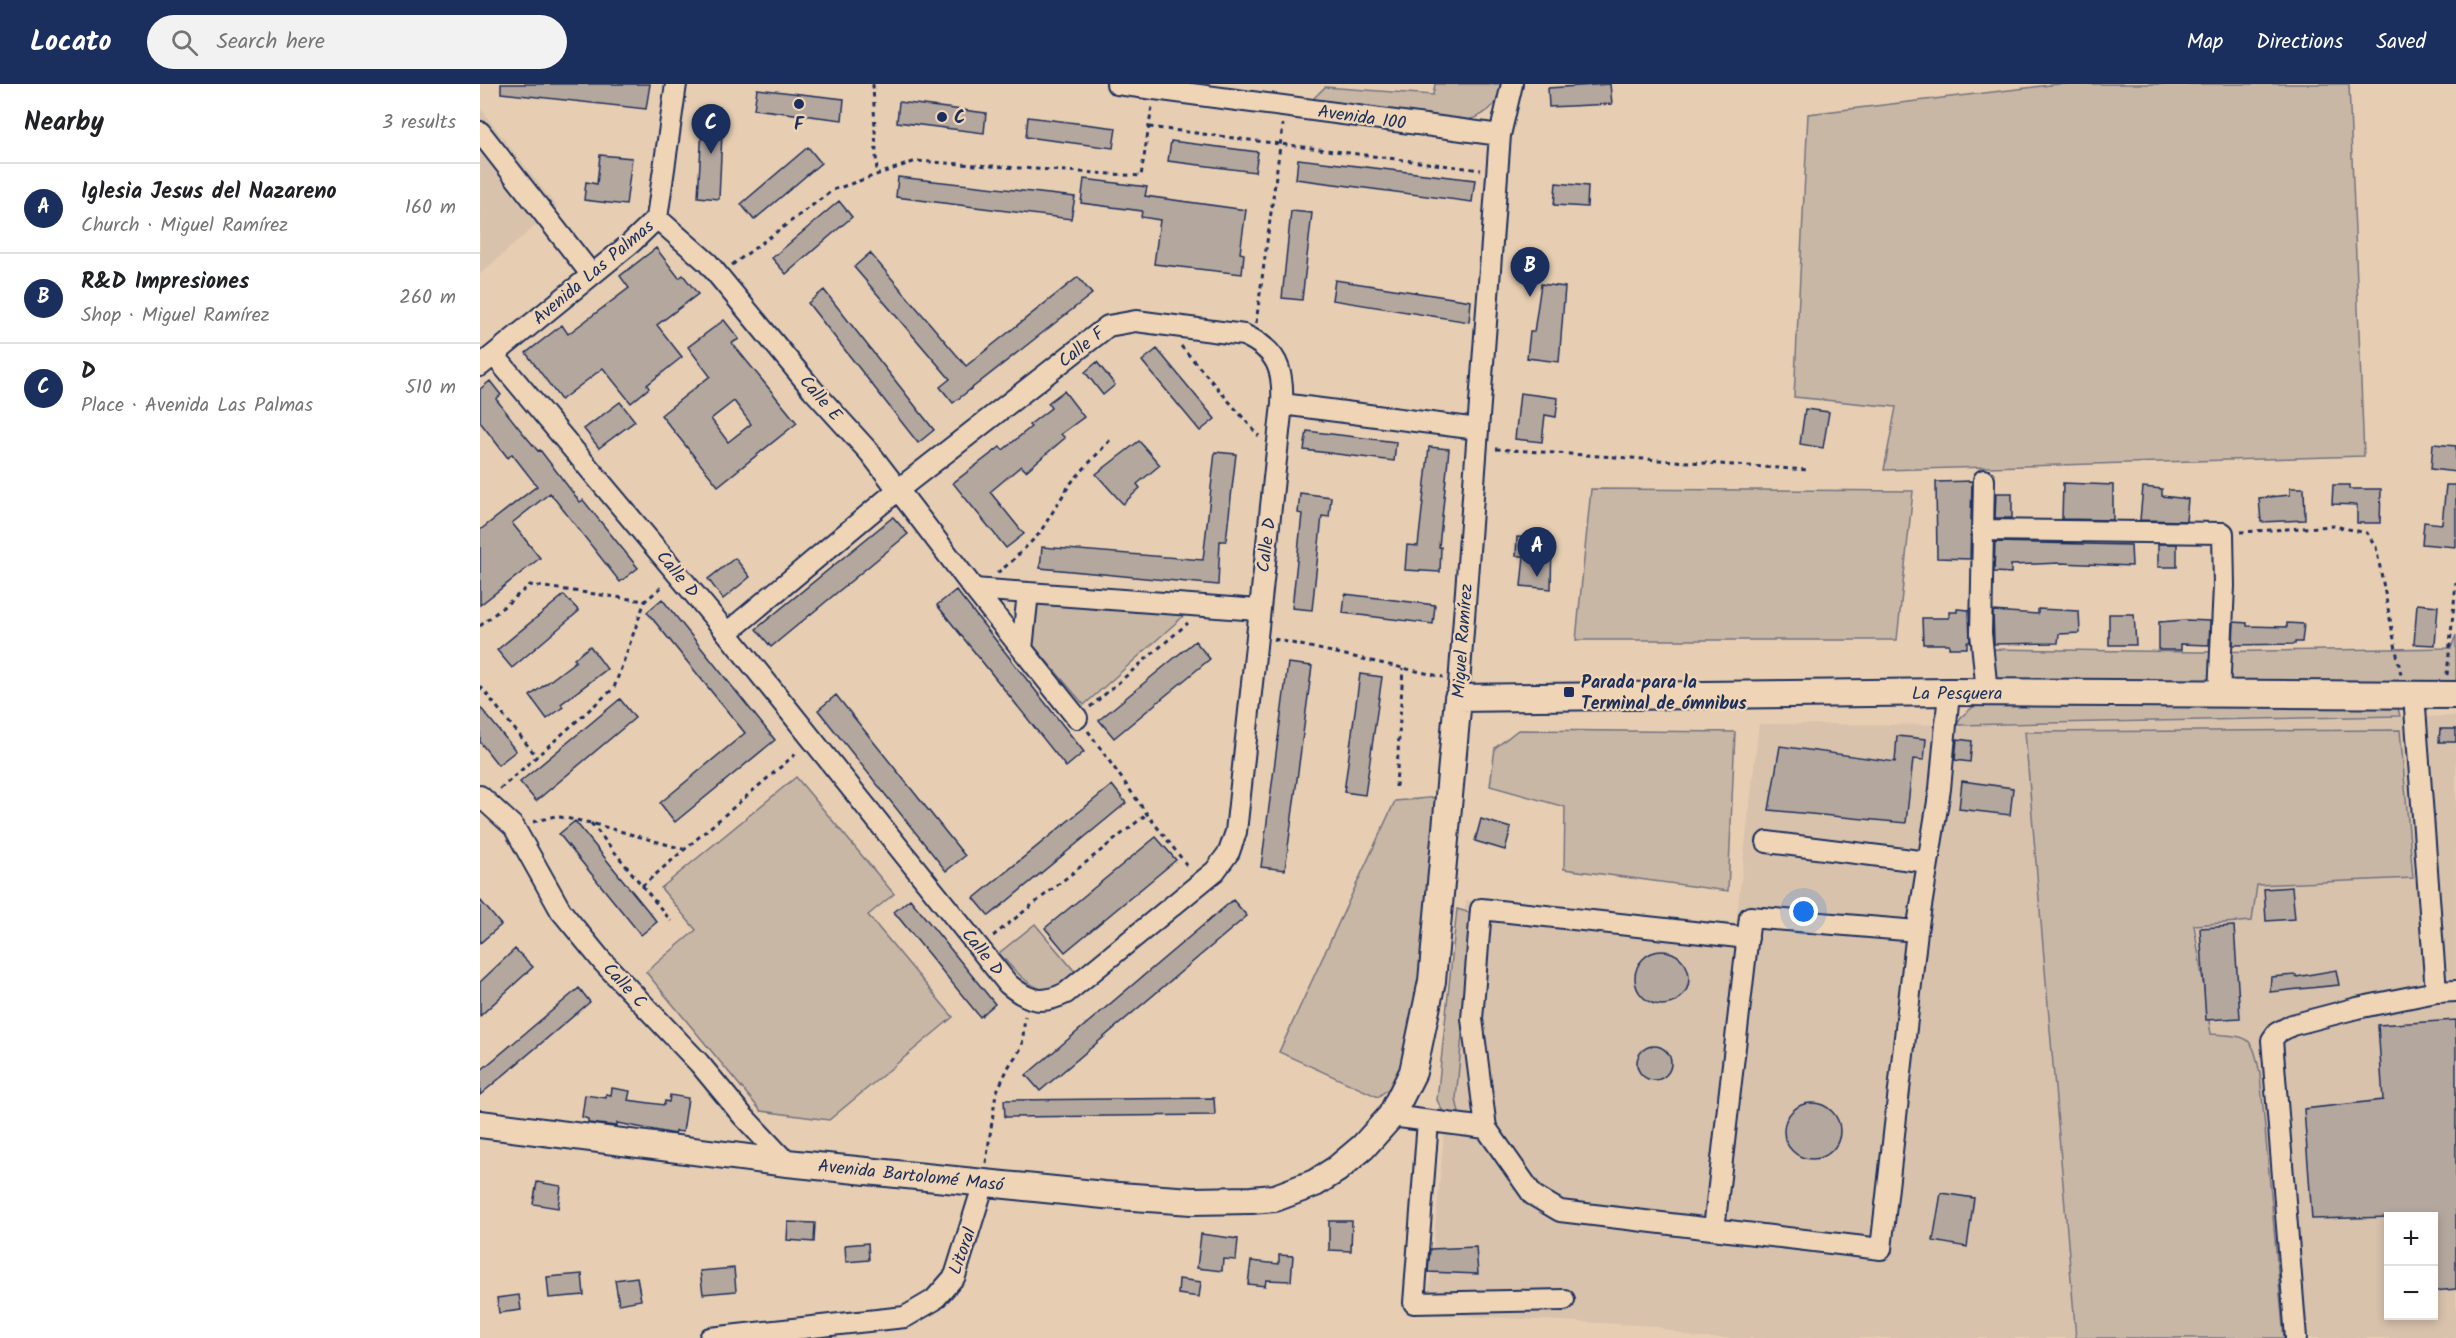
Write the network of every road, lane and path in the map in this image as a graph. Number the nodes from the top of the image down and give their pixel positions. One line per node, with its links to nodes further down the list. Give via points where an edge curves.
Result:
1 (676, 84): 13 (street, Avenida Las Palmas)
2 (873, 84): 12 (path)
3 (1117, 84): 5 (street, Avenida 100)
4 (1512, 84): 9 (street, Miguel Ramírez)
5 (1154, 89): 6 (street, Avenida 100); 7 (path)
6 (1285, 106): 9 (street, Avenida 100); 10 (path)
7 (1149, 127): 10 (path); 12 (path, via 1141,176 916,161)
8 (480, 132): 14 (street)
9 (1500, 135): 11 (street, Miguel Ramírez)
10 (1280, 143): 11 (path); 17 (path)
11 (1497, 172): 20 (street, Miguel Ramírez)
12 (877, 175): 15 (path, via 833,190)
13 (657, 218): 14 (street, Avenida Las Palmas); 15 (street, Calle E)
14 (591, 274): 18 (street, Avenida Las Palmas)
15 (718, 275): 25 (street, Calle E)
16 (1162, 324): 17 (street, Calle F); 22 (path); 25 (street, Calle F, via 1136,321 1108,326)
17 (1254, 339): 19 (street, via 1267,348 1280,370)
18 (487, 360): 28 (street, Calle D)
19 (1282, 404): 20 (street); 22 (street, Calle D)
20 (1477, 439): 23 (path); 41 (street, Miguel Ramírez)
21 (1110, 440): 30 (path, via 1070,484 1039,534 1010,563)
22 (1276, 455): 34 (street, Calle D)
23 (1808, 470)
24 (1984, 480): 26 (street)
25 (899, 489): 30 (street, Calle E); 36 (street, Calle F)
26 (1982, 530): 27 (street); 43 (street, via 1981,633)
27 (2223, 533): 44 (street); 45 (path, via 2334,526 2367,533 2376,547)
28 (677, 574): 32 (path); 36 (street, Calle D)
29 (2456, 583): 46 (path)
30 (974, 589): 31 (street); 38 (street, Calle E)
31 (1028, 593): 33 (street); 38 (street)
32 (645, 601): 35 (path, via 530,585); 49 (path, via 614,688)
33 (1207, 606): 34 (street); 47 (path)
34 (1258, 610): 37 (street, Calle D)
35 (480, 626)
36 (727, 633): 48 (street, Calle D)
37 (1256, 635): 39 (path); 58 (street, Calle D, via 1236,832 1229,852 1215,871)
38 (1022, 649): 47 (street, Calle E)
39 (1403, 668): 41 (path); 50 (path)
40 (480, 686): 49 (path)
41 (1458, 690): 42 (main road, La Pesquera); 67 (main road, Miguel Ramírez, via 1432,981 1413,1072)
42 (1949, 692): 43 (main road, La Pesquera); 57 (street)
43 (1988, 692): 44 (main road, La Pesquera)
44 (2219, 694): 45 (main road, La Pesquera)
45 (2410, 695): 46 (main road, La Pesquera); 65 (street)
46 (2451, 695)
47 (1077, 718): 52 (path)
48 (812, 740): 56 (path); 63 (street, Calle D)
49 (537, 757): 51 (path)
50 (1396, 787)
51 (482, 802): 54 (street, Calle C)
52 (1147, 814): 58 (path); 63 (path)
53 (591, 823): 54 (path, via 555,816); 56 (path); 59 (path)
54 (514, 827): 71 (street, Calle C, via 561,911)
55 (1767, 842): 57 (street)
56 (685, 849): 59 (path)
57 (1928, 862): 61 (street)
58 (1199, 883): 66 (street, Calle D, via 1066,993 1053,999)
59 (642, 886): 60 (path)
60 (671, 921)
61 (1917, 931): 62 (street, via 1750,917); 74 (street, via 1881,1249)
62 (1748, 938): 70 (street, via 1481,909 1472,1019); 74 (street)
63 (979, 947): 66 (street, Calle D, via 1008,984)
64 (2456, 991): 65 (street)
65 (2436, 992): 77 (street, via 2292,1026 2272,1040)
66 (1027, 998): 73 (path, via 1022,1047 996,1093)
67 (1391, 1116): 68 (street); 72 (main road, Miguel Ramírez, via 1363,1148)
68 (1428, 1121): 70 (street); 75 (street, via 1414,1303)
69 (480, 1124): 71 (main road, Avenida Bartolomé Masó)
70 (1486, 1128): 74 (street, via 1533,1195 1560,1211)
71 (787, 1163): 73 (main road, Avenida Bartolomé Masó)
72 (1337, 1169): 73 (main road, Avenida Bartolomé Masó, via 1293,1192 1251,1200 1181,1200)
73 (984, 1183): 76 (street, Litoral, via 955,1276 934,1300 905,1317)
74 (1714, 1229)
75 (1564, 1300)
76 (710, 1338)
77 (2296, 1338)

